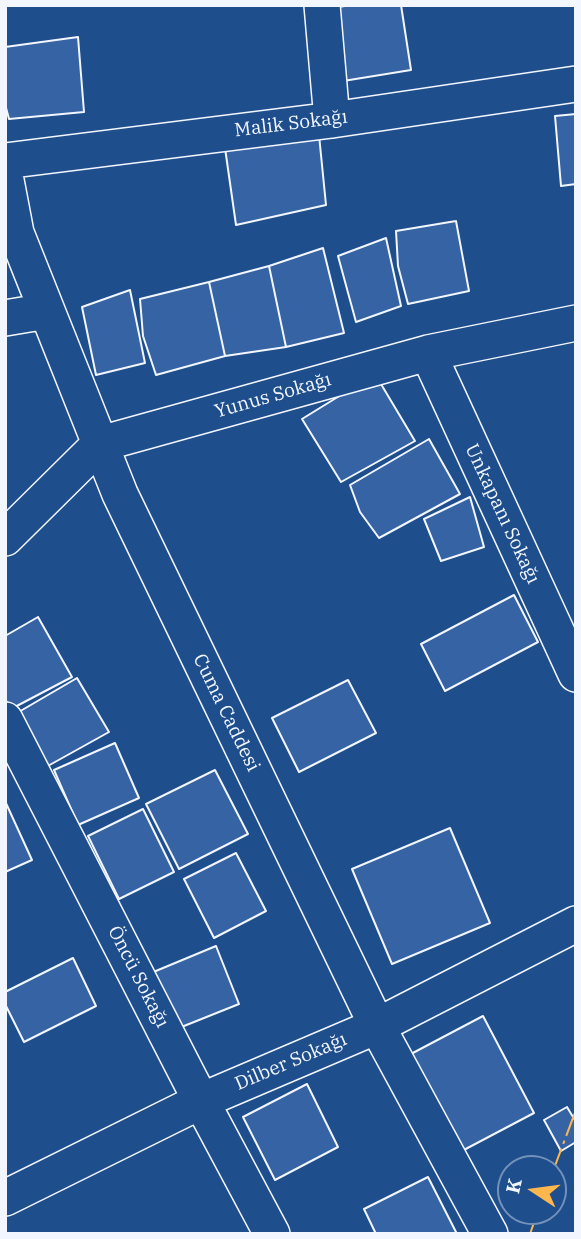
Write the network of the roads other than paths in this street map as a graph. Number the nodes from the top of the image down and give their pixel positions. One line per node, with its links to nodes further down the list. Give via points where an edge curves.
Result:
1 (322, 5): 3 (street)
2 (576, 84): 3 (street, Malik Sokağı)
3 (332, 120): 4 (street, Malik Sokağı)
4 (5, 161)
5 (5, 175): 6 (street, Cuma Caddesi, via 16,233)
6 (47, 311): 7 (street); 10 (street, Cuma Caddesi)
7 (5, 318)
8 (576, 323): 9 (street, Yunus Sokağı)
9 (428, 353): 10 (street, Yunus Sokağı); 12 (street, Unkapanı Sokağı)
10 (100, 444): 11 (street, Yunus Sokağı); 15 (street, Cuma Caddesi)
11 (5, 538)
12 (576, 674)
13 (5, 720): 16 (street, Öncü Sokağı)
14 (576, 924): 15 (street, Dilber Sokağı)
15 (377, 1026): 16 (street, Dilber Sokağı); 19 (street, Cuma Caddesi)
16 (201, 1101): 17 (street, Dilber Sokağı); 18 (street, Öncü Sokağı)
17 (5, 1198)
18 (272, 1234)
19 (490, 1234)

